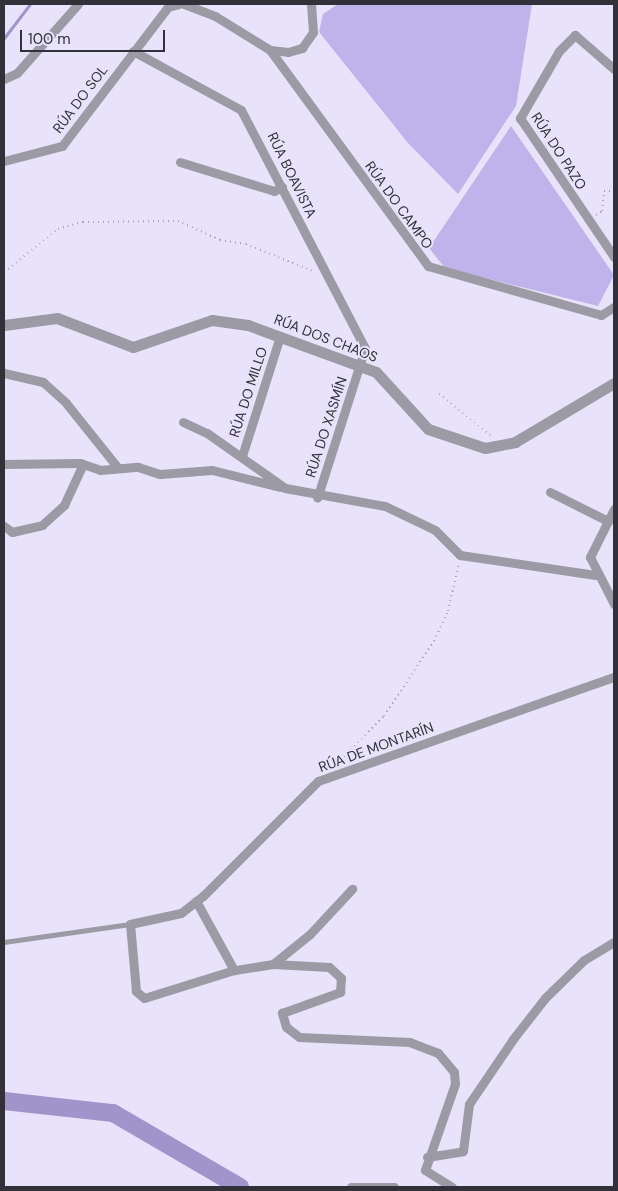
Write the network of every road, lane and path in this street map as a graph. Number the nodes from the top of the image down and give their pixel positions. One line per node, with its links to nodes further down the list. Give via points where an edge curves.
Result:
1 (78, 4): 8 (street, via 18,73)
2 (179, 4): 6 (street, RÚA DO SOL, via 168,7)
3 (184, 4): 5 (street, via 215,16)
4 (311, 4): 5 (street, via 313,32 302,48 288,52)
5 (270, 50): 17 (street, RÚA DO CAMPO, via 428,266 601,315)
6 (133, 51): 9 (street, RÚA DO SOL, via 62,146); 11 (street, RÚA BOAVISTA, via 241,110)
7 (614, 68): 13 (street, RÚA DO PAZO, via 575,35 559,51 520,118)
8 (4, 79)
9 (4, 161)
10 (180, 162): 11 (street, via 274,191)
11 (282, 187): 16 (street, RÚA BOAVISTA)
12 (614, 191): 13 (path, via 604,191 602,211)
13 (588, 220): 14 (street, RÚA DO PAZO)
14 (614, 256)
15 (4, 272): 16 (path, via 58,228 83,222 178,221 220,240 246,244)
16 (326, 273): 20 (street, RÚA BOAVISTA, via 365,348)
17 (614, 308)
18 (4, 325): 19 (street, RÚA DOS CHAOS, via 46,317 133,347 221,319)
19 (280, 336): 20 (street, RÚA DOS CHAOS); 26 (street, RÚA DO MILLO)
20 (361, 365): 25 (street, RÚA DOS CHAOS, via 387,382 428,429 472,446); 32 (street, RÚA DO XASMÍN)
21 (4, 373): 29 (street, via 42,382 66,402)
22 (614, 383): 25 (street)
23 (439, 394): 25 (path, via 485,428)
24 (182, 422): 26 (street)
25 (498, 447)
26 (242, 456): 30 (street)
27 (4, 464): 28 (street)
28 (83, 464): 29 (street, via 100,470); 35 (street, via 64,505 42,525 12,532)
29 (118, 468): 30 (street, via 160,474 212,470)
30 (285, 488): 32 (street)
31 (550, 492): 34 (street)
32 (317, 498): 36 (street, via 385,506 435,530)
33 (614, 509): 34 (street)
34 (608, 521): 37 (street, via 590,557)
35 (4, 526)
36 (460, 555): 37 (street); 40 (path, via 448,611 434,641 384,716)
37 (596, 575): 38 (street)
38 (614, 604)
39 (614, 677): 40 (street, RÚA DE MONTARÍN)
40 (318, 781): 42 (street, RÚA DE MONTARÍN)
41 (352, 888): 46 (street, via 310,934)
42 (196, 901): 43 (street, RÚA DE MONTARÍN, via 181,913); 47 (street)
43 (130, 924): 44 (lane); 47 (street, via 136,991 144,998)
44 (4, 942)
45 (614, 942): 48 (street, via 584,960 545,998 513,1039 469,1104 463,1151)
46 (273, 964): 47 (street); 48 (street, via 329,967 341,978 340,992 328,1000 293,1006 282,1013 286,1027 298,1037 410,1042 438,1053 449,1066 455,1084)
47 (234, 970)
48 (427, 1157): 51 (street, via 425,1170)
49 (351, 1187): 50 (street)
50 (394, 1187)
51 (452, 1187)

